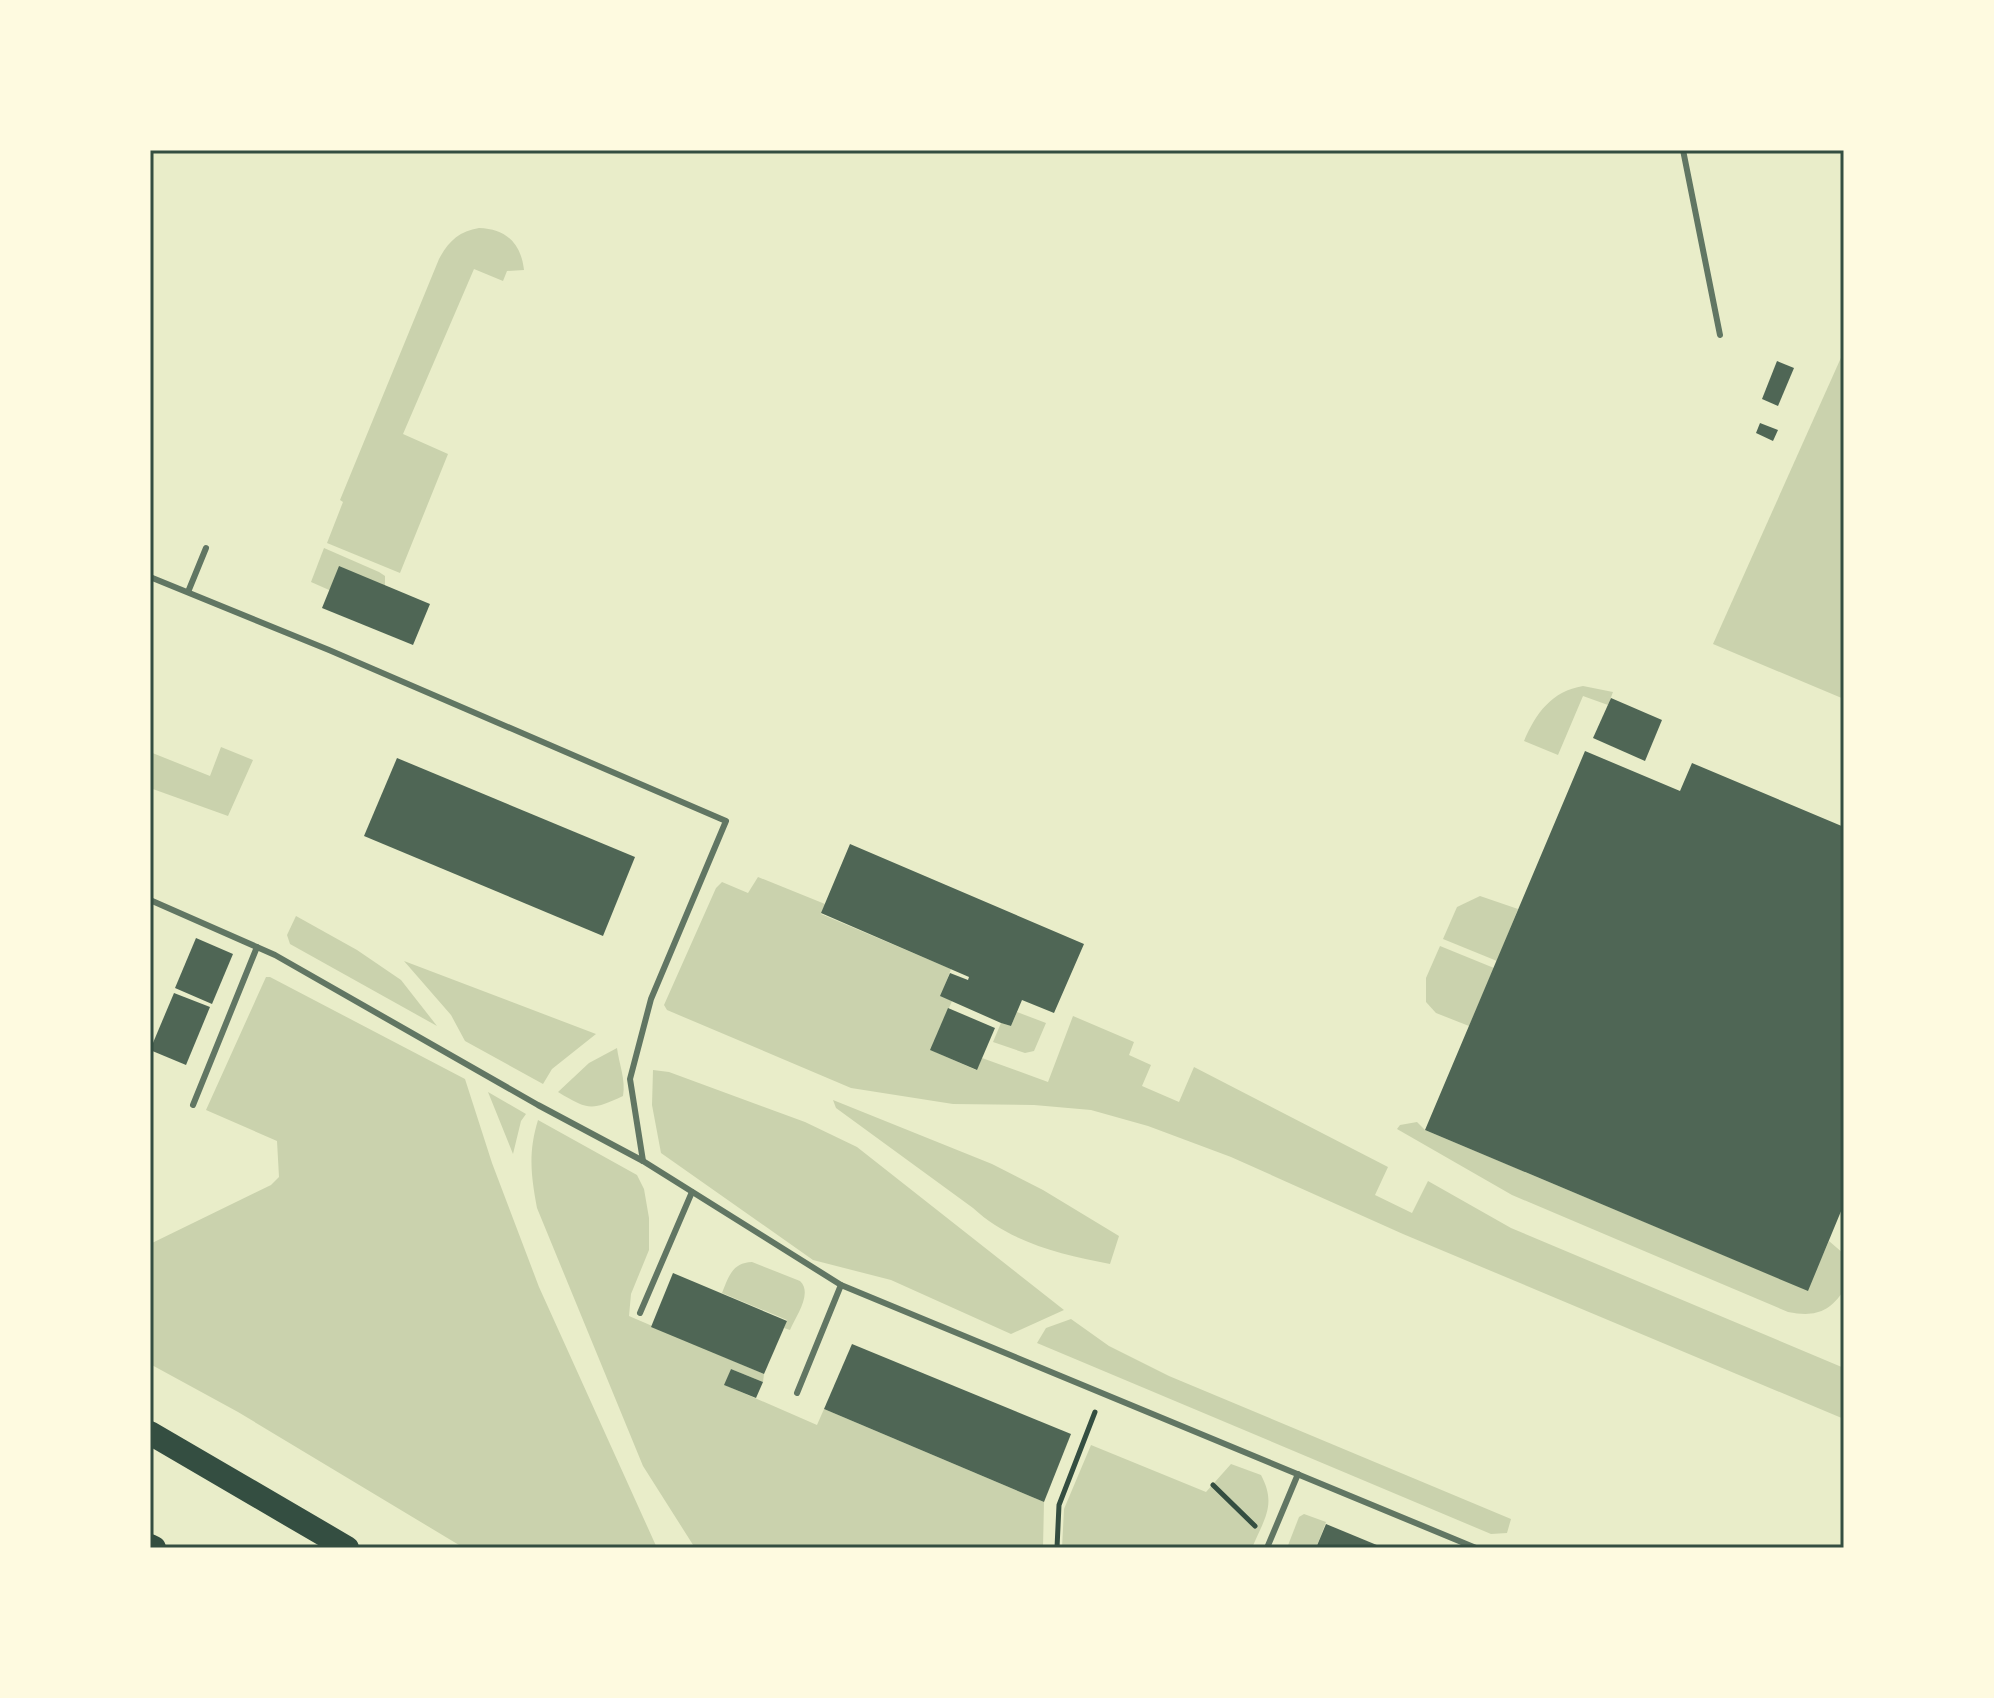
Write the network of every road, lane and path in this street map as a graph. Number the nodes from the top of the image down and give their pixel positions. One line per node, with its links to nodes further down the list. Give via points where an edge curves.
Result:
1 (1683, 150): 2 (lane)
2 (1720, 335)
3 (206, 548): 5 (lane)
4 (150, 577): 5 (lane)
5 (188, 592): 9 (lane, via 726,821 651,999 630,1079)
6 (150, 900): 7 (lane)
7 (257, 947): 8 (lane); 9 (lane)
8 (193, 1105)
9 (643, 1161): 10 (lane)
10 (692, 1192): 11 (lane); 12 (lane)
11 (841, 1285): 13 (lane); 14 (lane)
12 (640, 1313)
13 (797, 1393)
14 (1102, 1394): 16 (lane); 20 (path, via 1059,1505)
15 (150, 1433): 19 (highway)
16 (1298, 1474): 21 (lane); 22 (lane)
17 (1213, 1485): 18 (path)
18 (1259, 1531)
19 (347, 1548)
20 (1057, 1548)
21 (1267, 1548)
22 (1476, 1548)

